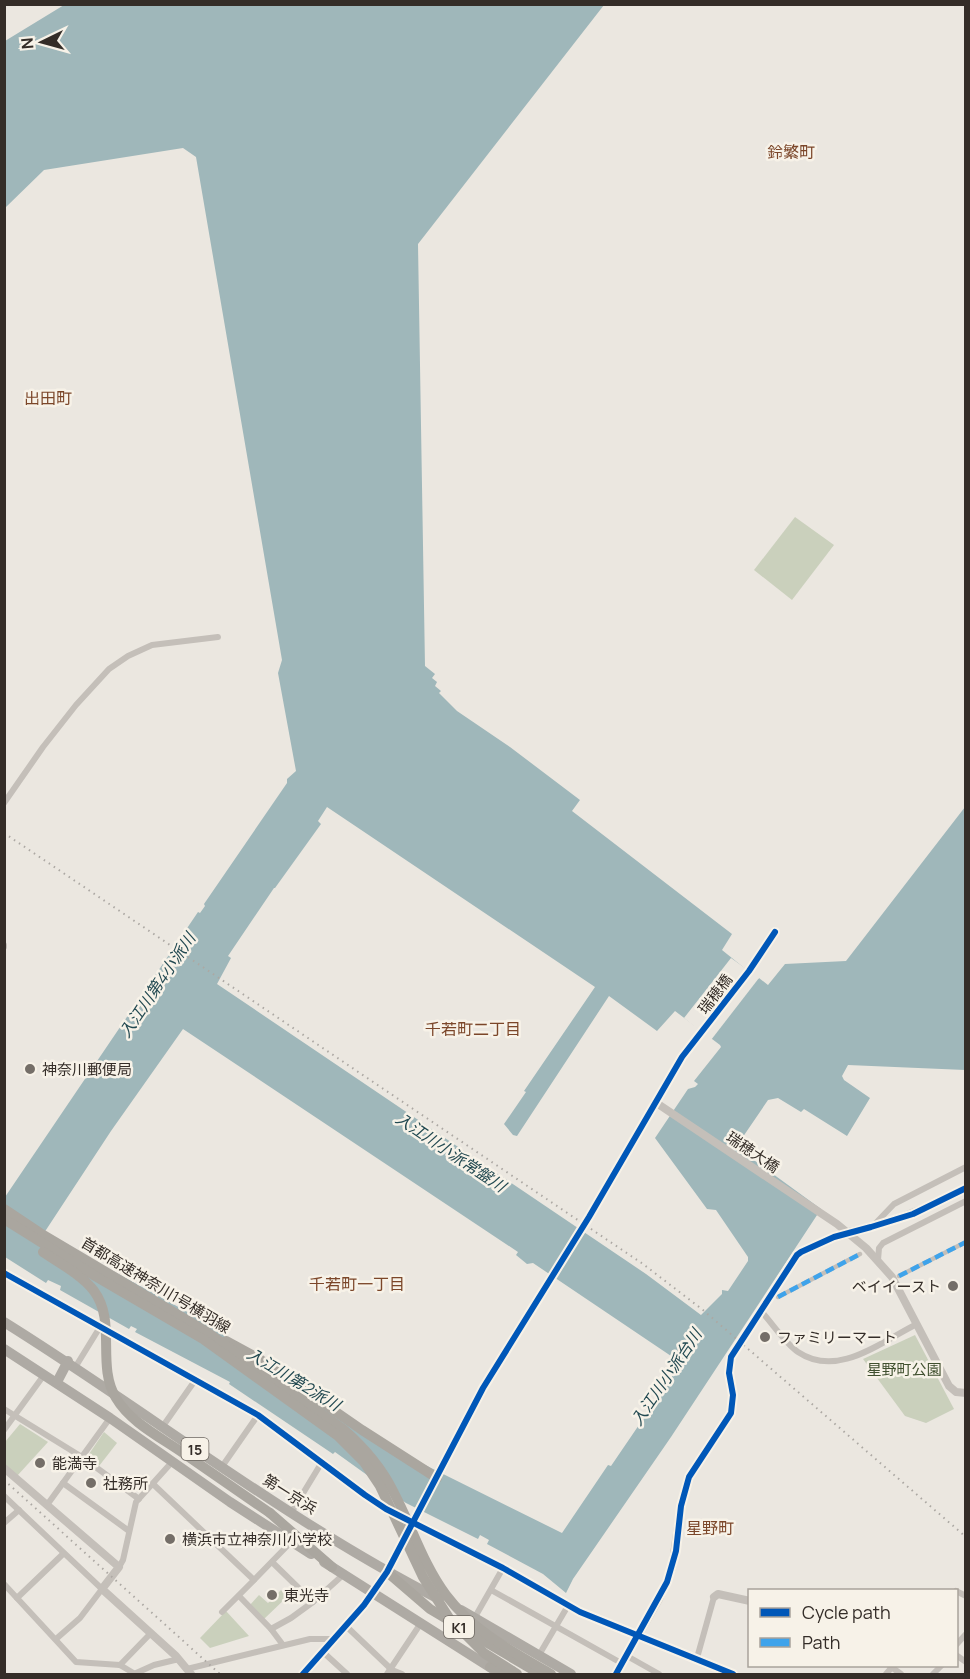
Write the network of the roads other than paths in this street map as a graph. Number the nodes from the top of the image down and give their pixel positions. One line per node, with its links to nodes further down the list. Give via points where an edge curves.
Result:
1 (218, 637): 2 (street, via 152,645 109,669 76,705)
2 (4, 803)
3 (775, 932): 4 (street, 瑞穂橋, via 682,1057)
4 (655, 1102): 12 (street, 瑞穂大橋); 42 (street, 瑞穂橋, via 483,1388)
5 (966, 1167): 11 (street, via 894,1204)
6 (966, 1188): 11 (street, via 913,1214)
7 (966, 1201): 15 (street, via 883,1243)
8 (4, 1209): 24 (highway, 首都高速神奈川1号横羽線 / K1, bridge)
9 (4, 1219): 98 (highway, 首都高速神奈川1号横羽線 / K1, bridge, via 203,1339 338,1436 380,1485 423,1577 449,1618 484,1653)
10 (4, 1224): 57 (highway, bridge, via 94,1291 105,1323 108,1377 112,1391 127,1412 270,1513)
11 (872, 1227): 12 (street)
12 (849, 1232): 15 (street); 20 (street, via 801,1252)
13 (966, 1242): 17 (street)
14 (860, 1254): 19 (street)
15 (878, 1260): 22 (street)
16 (7, 1275): 18 (street); 23 (street)
17 (899, 1276)
18 (4, 1283)
19 (778, 1297)
20 (761, 1311): 22 (street, via 796,1350 827,1362 849,1359); 79 (street, via 730,1361 734,1400 728,1420 693,1469 684,1490 670,1575)
21 (4, 1322): 26 (highway, 第一京浜 / 15)
22 (917, 1324): 30 (street, via 949,1386 958,1393)
23 (100, 1327): 26 (street); 28 (street)
24 (207, 1332): 42 (highway, bridge, via 261,1360); 100 (highway, 首都高速神奈川1号横羽線 / K1, bridge, via 354,1438 387,1480 430,1570 456,1607 492,1638)
25 (4, 1349): 27 (highway, 15)
26 (72, 1364): 29 (highway); 35 (highway, 第一京浜 / 15)
27 (45, 1374): 29 (highway, 15); 33 (street)
28 (196, 1380): 32 (street); 35 (street)
29 (57, 1382): 34 (highway, 15)
30 (966, 1393)
31 (4, 1409): 33 (street)
32 (258, 1415): 39 (street); 41 (street)
33 (16, 1416): 36 (street); 37 (street)
34 (110, 1418): 37 (street); 38 (highway, 15)
35 (163, 1426): 41 (highway, 第一京浜 / 15)
36 (4, 1430)
37 (82, 1457): 43 (street); 46 (street)
38 (172, 1462): 44 (street); 53 (highway, 15)
39 (322, 1462): 49 (street); 51 (street, via 365,1495)
40 (4, 1468): 47 (street)
41 (221, 1468): 49 (highway, 第一京浜 / 15)
42 (437, 1478): 51 (street, 瑞穂橋)
43 (63, 1483): 47 (street); 52 (street)
44 (153, 1484): 46 (street); 61 (street)
45 (4, 1496): 48 (street)
46 (139, 1499): 52 (street)
47 (47, 1505): 56 (street)
48 (19, 1510): 50 (street); 54 (street)
49 (291, 1513): 59 (highway, 第一京浜 / 15)
50 (4, 1523)
51 (413, 1523): 58 (street); 59 (street, 瑞穂橋)
52 (129, 1532): 56 (street)
53 (292, 1541): 55 (street); 57 (highway, 15)
54 (63, 1554): 63 (street); 68 (street)
55 (272, 1562): 61 (street); 70 (street)
56 (119, 1567): 63 (street)
57 (332, 1567): 60 (highway, 15)
58 (503, 1568): 64 (street); 71 (street)
59 (387, 1572): 65 (street, 瑞穂橋); 73 (highway, 第一京浜 / 15); 99 (highway, K1, via 430,1609)
60 (343, 1575): 65 (highway, 15); 70 (street)
61 (254, 1580): 66 (street)
62 (4, 1584): 68 (street)
63 (102, 1589): 78 (street); 80 (street, via 80,1618)
64 (491, 1590): 73 (street); 76 (street)
65 (373, 1593): 74 (highway, 15); 75 (street, 瑞穂橋)
66 (238, 1596): 72 (street); 77 (street)
67 (714, 1597): 69 (street, via 718,1594); 86 (street)
68 (17, 1598): 80 (street)
69 (748, 1601)
70 (313, 1602): 77 (street)
71 (568, 1604): 76 (street); 79 (street)
72 (222, 1612)
73 (475, 1617): 84 (highway, 第一京浜 / 15)
74 (421, 1623): 90 (highway, 15); 91 (street)
75 (346, 1626): 81 (street, 瑞穂橋); 91 (street)
76 (555, 1627): 84 (street); 88 (street)
77 (271, 1629): 82 (street)
78 (151, 1633): 87 (street); 89 (street)
79 (638, 1636): 85 (street); 86 (street)
80 (56, 1639): 89 (street, via 76,1662)
81 (334, 1640): 82 (street, via 310,1639); 83 (street, 瑞穂橋)
82 (283, 1645): 92 (street)
83 (323, 1652): 94 (street, 瑞穂橋); 95 (street)
84 (539, 1655): 101 (highway, 第一京浜 / 15)
85 (627, 1656): 88 (street); 103 (street)
86 (697, 1658): 104 (street)
87 (179, 1659): 92 (street); 93 (street)
88 (623, 1664): 102 (street)
89 (120, 1665): 93 (street)
90 (488, 1670): 97 (highway, 15); 99 (highway, K1)
91 (389, 1672): 96 (street)
92 (189, 1673)
93 (134, 1674)
94 (303, 1674)
95 (347, 1674)
96 (402, 1674)
97 (502, 1674)
98 (517, 1674)
99 (535, 1674)
100 (551, 1674)
101 (571, 1674)
102 (616, 1674)
103 (659, 1674)
104 (733, 1674)

